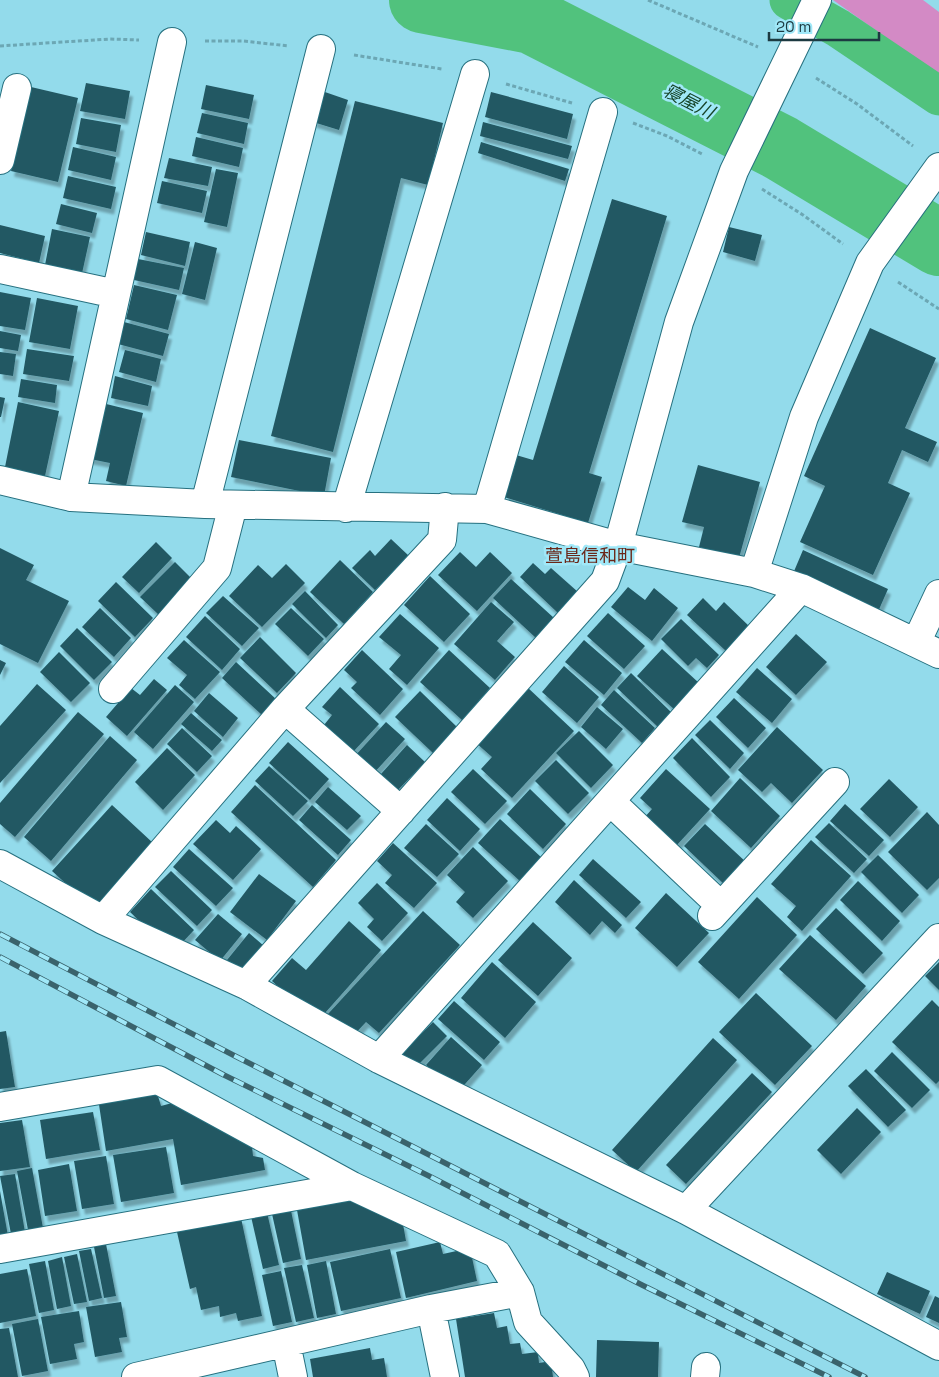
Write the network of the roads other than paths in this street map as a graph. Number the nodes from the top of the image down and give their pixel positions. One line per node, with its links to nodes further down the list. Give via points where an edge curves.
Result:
1 (817, 0): 18 (street, via 741,158 679,322)
2 (172, 42): 10 (street)
3 (321, 49): 13 (street)
4 (475, 74): 16 (street)
5 (17, 88): 7 (street)
6 (603, 112): 17 (street)
7 (0, 160)
8 (936, 172): 19 (street, via 870,263 804,417)
9 (0, 269): 10 (street)
10 (116, 294): 12 (street)
11 (0, 480): 12 (street)
12 (71, 497): 13 (street)
13 (205, 504): 14 (street)
14 (233, 505): 16 (street); 23 (street, via 217,568)
15 (445, 507): 16 (street); 17 (street); 24 (street, via 442,540)
16 (346, 508)
17 (487, 509): 18 (street)
18 (618, 546): 19 (street); 27 (street, via 605,581)
19 (754, 573): 20 (street)
20 (801, 588): 22 (street); 26 (street)
21 (939, 594): 22 (street)
22 (927, 649)
23 (112, 688)
24 (285, 709): 27 (street); 29 (street)
25 (835, 782): 26 (street, via 717,911)
26 (610, 801): 32 (street)
27 (401, 811): 31 (street)
28 (0, 864): 29 (street)
29 (103, 920): 31 (street)
30 (939, 938): 35 (street)
31 (246, 985): 32 (street)
32 (379, 1059): 35 (street)
33 (0, 1107): 34 (street, via 158,1080)
34 (352, 1186): 36 (street); 37 (street, via 497,1254)
35 (686, 1210): 40 (street)
36 (0, 1249)
37 (520, 1292): 38 (street); 44 (street, via 528,1322 572,1369)
38 (431, 1309): 39 (street); 43 (street)
39 (286, 1343): 41 (street); 42 (street)
40 (939, 1346)
41 (136, 1377)
42 (293, 1377)
43 (445, 1377)
44 (575, 1377)

